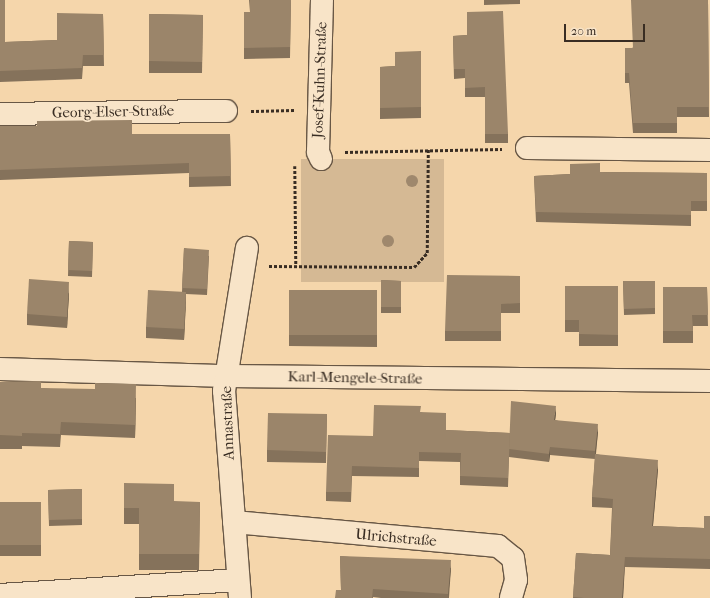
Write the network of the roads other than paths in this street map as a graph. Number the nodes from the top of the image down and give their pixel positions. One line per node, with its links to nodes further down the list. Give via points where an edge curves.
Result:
1 (322, 0): 6 (street, Josef-Kuhn-Straße, via 318,152)
2 (226, 111): 3 (street, Georg-Elser-Straße)
3 (0, 114)
4 (527, 148): 5 (street)
5 (710, 150)
6 (329, 155)
7 (246, 257): 9 (street, Annastraße)
8 (0, 369): 9 (street, Karl-Mengele-Straße)
9 (227, 376): 10 (street, Karl-Mengele-Straße); 11 (street, Annastraße, via 224,391)
10 (710, 381)
11 (234, 522): 12 (street, Annastraße); 14 (street, Ulrichstraße, via 498,546 513,558 516,580)
12 (239, 589): 13 (street)
13 (0, 594)
14 (511, 598)

